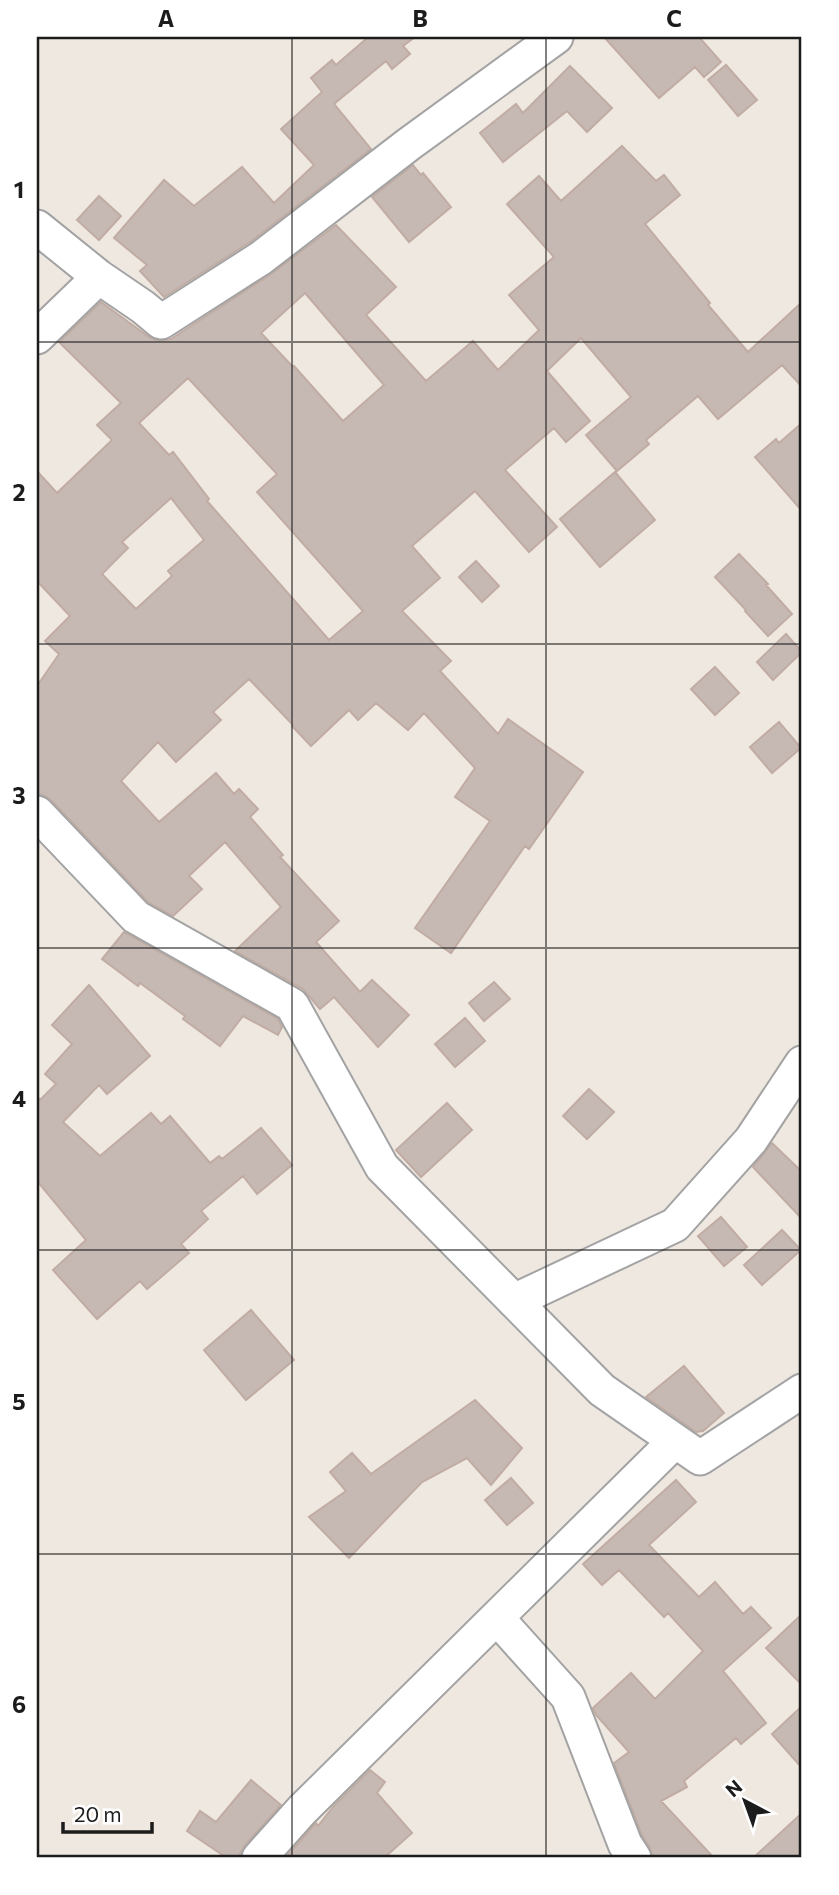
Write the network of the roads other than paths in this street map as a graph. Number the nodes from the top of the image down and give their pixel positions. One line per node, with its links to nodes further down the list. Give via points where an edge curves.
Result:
1 (556, 37): 3 (street, via 261,258 161,322)
2 (37, 227): 3 (street)
3 (99, 277): 4 (street)
4 (37, 337)
5 (37, 813): 7 (street, via 136,917 292,1006 382,1167)
6 (802, 1063): 7 (street, via 751,1140 676,1225)
7 (514, 1301): 9 (street, via 602,1390)
8 (802, 1391): 9 (street, via 700,1458)
9 (675, 1441): 10 (street)
10 (496, 1618): 11 (street); 12 (street, via 568,1697)
11 (259, 1858)
12 (634, 1858)

